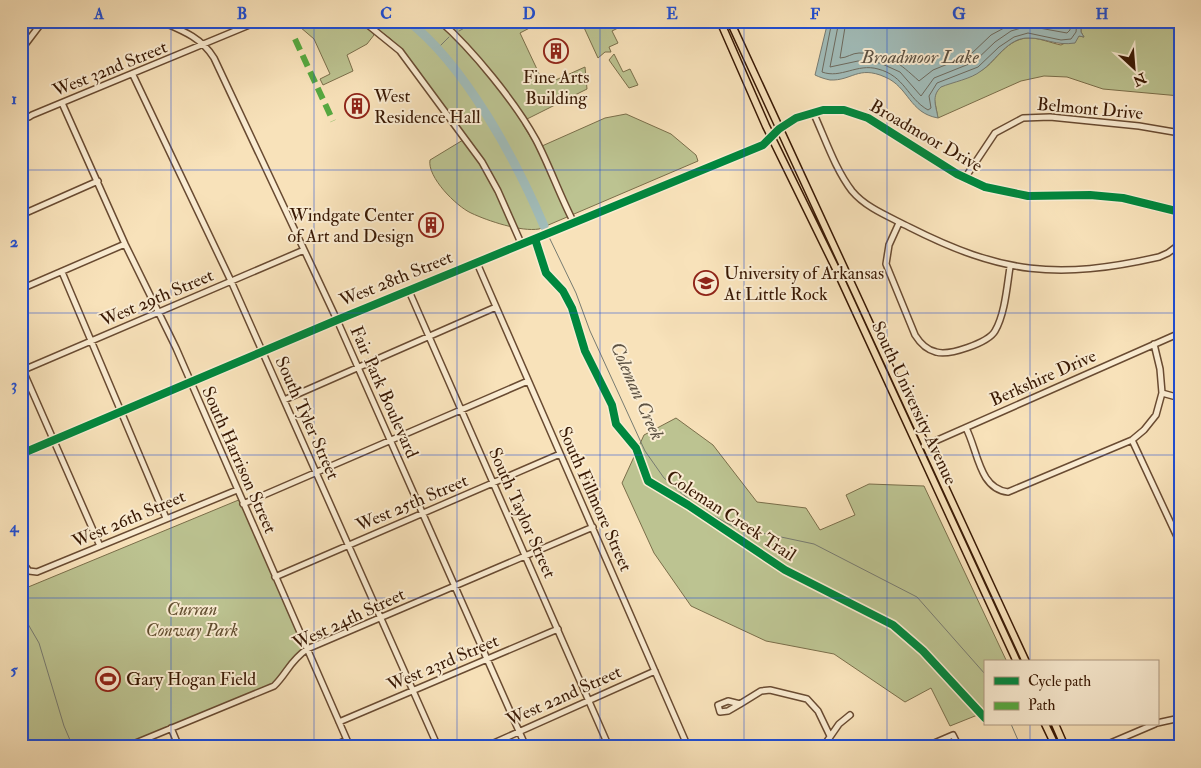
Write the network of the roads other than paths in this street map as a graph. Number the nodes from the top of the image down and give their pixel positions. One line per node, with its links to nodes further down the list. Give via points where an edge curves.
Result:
1 (43, 21): 9 (street)
2 (160, 21): 8 (street, Fair Park Boulevard, via 182,29)
3 (259, 21): 8 (street, West 32nd Street)
4 (363, 21): 23 (street, via 391,42 415,68 482,162)
5 (440, 21): 22 (street, via 466,47 520,114 546,160)
6 (720, 21): 16 (main road, South University Avenue)
7 (730, 21): 14 (main road, South University Avenue)
8 (204, 45): 10 (street, West 32nd Street); 26 (street, Fair Park Boulevard, via 214,58)
9 (21, 50)
10 (133, 75): 11 (street, West 32nd Street); 30 (street, South Tyler Street)
11 (62, 103): 13 (street, West 32nd Street, via 29,117); 18 (street, South Harrison Street)
12 (813, 112): 14 (street, Broadmoor Drive); 17 (street, Broadmoor Drive, via 840,110 862,115); 21 (street, via 852,191 866,204)
13 (24, 115)
14 (779, 129): 16 (street, West 28th Street); 54 (main road, South University Avenue)
15 (1180, 133): 17 (street, Belmont Drive, via 1050,117 1023,118 995,133)
16 (771, 136): 22 (street, West 28th Street, via 763,145); 55 (main road, South University Avenue, via 837,271)
17 (965, 178): 19 (street, Broadmoor Drive, via 1014,194 1107,196)
18 (98, 181): 20 (street); 24 (street, South Harrison Street)
19 (1180, 212)
20 (21, 214)
21 (899, 222): 28 (street, via 957,251); 28 (street, via 889,245 887,268 915,336 932,351 952,351 981,343 992,336 999,321)
22 (574, 223): 23 (street, West 28th Street)
23 (521, 243): 27 (street, West 28th Street)
24 (125, 244): 29 (street); 34 (street, South Harrison Street)
25 (1180, 244): 28 (street, via 1165,255 1092,269)
26 (304, 250): 30 (street, West 29th Street); 35 (street, Fair Park Boulevard)
27 (477, 263): 32 (street, West 28th Street); 33 (street, South Fillmore Street)
28 (1010, 267)
29 (62, 272): 31 (street); 38 (street)
30 (231, 281): 34 (street, West 29th Street); 40 (street, South Tyler Street)
31 (21, 289)
32 (409, 291): 35 (street, West 28th Street); 37 (street, South Taylor Street)
33 (496, 307): 37 (street); 43 (street, South Fillmore Street)
34 (159, 314): 38 (street, West 29th Street); 44 (street, South Harrison Street)
35 (337, 320): 40 (street, West 28th Street); 41 (street, Fair Park Boulevard)
36 (1180, 333): 39 (street, Berkshire Drive)
37 (429, 337): 41 (street); 48 (street, South Taylor Street)
38 (93, 341): 42 (street, West 29th Street); 49 (street)
39 (1154, 344): 45 (street); 50 (street, Berkshire Drive)
40 (262, 352): 44 (street, West 28th Street); 47 (street, South Tyler Street)
41 (358, 368): 47 (street); 52 (street, Fair Park Boulevard)
42 (22, 369): 51 (street)
43 (528, 381): 48 (street); 57 (street, South Fillmore Street)
44 (190, 384): 49 (street, West 28th Street); 60 (street, South Harrison Street)
45 (1162, 393): 46 (street); 53 (street, via 1153,420)
46 (1180, 398)
47 (284, 400): 58 (street, South Tyler Street)
48 (462, 410): 52 (street); 59 (street, South Taylor Street)
49 (121, 412): 51 (street, West 28th Street); 63 (street)
50 (966, 428): 53 (street, via 987,482 996,490 1008,492); 54 (street, Berkshire Drive)
51 (53, 440): 56 (street, West 28th Street); 66 (street)
52 (390, 440): 58 (street); 62 (street, Fair Park Boulevard)
53 (1132, 440): 65 (street)
54 (925, 446): 55 (street, Berkshire Drive); 77 (main road, South University Avenue)
55 (918, 450): 76 (main road, South University Avenue)
56 (21, 454)
57 (560, 454): 59 (street, West 25th Street); 64 (street, South Fillmore Street)
58 (316, 473): 61 (street); 67 (street, South Tyler Street)
59 (494, 483): 62 (street, West 25th Street); 68 (street, South Taylor Street)
60 (237, 490): 61 (street, South Harrison Street); 63 (street, West 26th Street)
61 (243, 504): 70 (street, South Harrison Street)
62 (421, 514): 67 (street, West 25th Street); 71 (street, Fair Park Boulevard)
63 (166, 518): 66 (street, West 26th Street)
64 (593, 526): 68 (street, West 24th Street); 78 (street, South Fillmore Street)
65 (1180, 543)
66 (100, 546): 69 (street, West 26th Street, via 38,572 31,572)
67 (348, 546): 70 (street, West 25th Street); 72 (street, South Tyler Street)
68 (526, 556): 71 (street, West 24th Street); 73 (street, South Taylor Street)
69 (21, 562)
70 (275, 577): 74 (street, South Harrison Street)
71 (455, 588): 72 (street, West 24th Street); 75 (street, Fair Park Boulevard)
72 (381, 619): 74 (street, West 24th Street); 79 (street, South Tyler Street)
73 (558, 629): 75 (street, West 23rd Street); 80 (street, South Taylor Street)
74 (307, 650): 84 (street, South Harrison Street); 90 (street, West 24th Street, via 290,663 282,679 274,686)
75 (486, 659): 79 (street, West 23rd Street); 92 (street, Fair Park Boulevard)
76 (1017, 660)
77 (1025, 660)
78 (655, 671): 80 (street, West 22nd Street); 95 (street, South Fillmore Street)
79 (413, 691): 84 (street, West 23rd Street); 100 (street, South Tyler Street)
80 (589, 700): 92 (street, West 22nd Street); 103 (street, South Taylor Street)
81 (740, 704): 93 (street, via 766,690 807,699 818,711)
82 (850, 715): 93 (street)
83 (1180, 718): 85 (street)
84 (339, 722): 94 (street, South Harrison Street)
85 (1158, 724)
86 (1046, 726): 107 (main road)
87 (1056, 726): 108 (main road)
88 (1138, 726): 91 (street)
89 (1151, 726): 91 (street)
90 (171, 728): 96 (street, West 24th Street); 97 (street)
91 (1140, 730): 109 (street)
92 (520, 732): 101 (street, West 22nd Street); 102 (street, Fair Park Boulevard)
93 (830, 736): 104 (street)
94 (347, 740): 98 (street); 99 (street, South Harrison Street)
95 (687, 746)
96 (126, 747)
97 (179, 747)
98 (332, 747)
99 (350, 747)
100 (438, 747)
101 (485, 747)
102 (526, 747)
103 (609, 747)
104 (823, 747)
105 (924, 747): 106 (street, via 953,735)
106 (959, 747)
107 (1056, 747)
108 (1065, 747)
109 (1101, 747)

